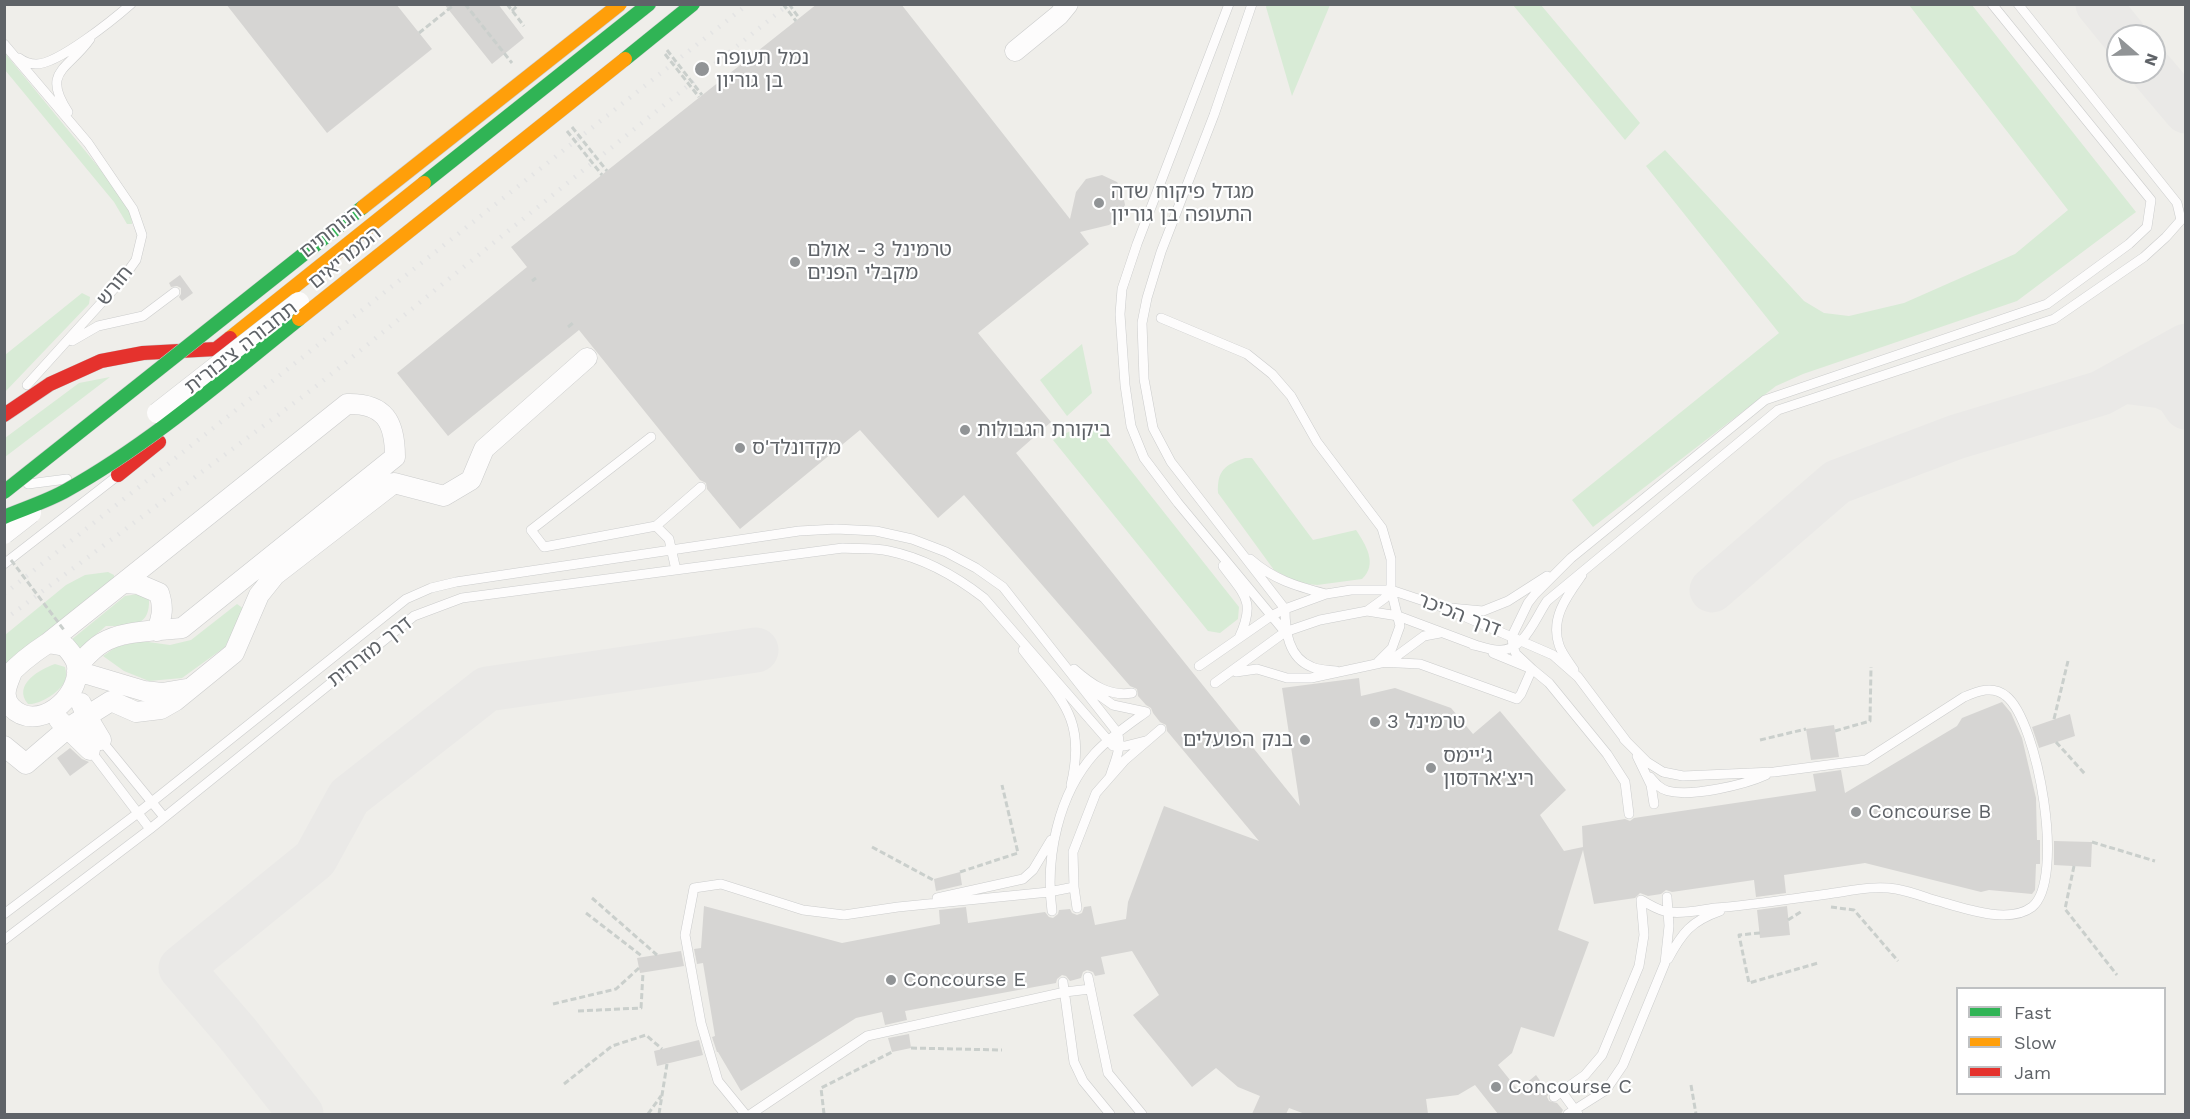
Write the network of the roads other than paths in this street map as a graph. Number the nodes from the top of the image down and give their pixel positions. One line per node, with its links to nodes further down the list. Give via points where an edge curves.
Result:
1 (131, 4): 12 (lane)
2 (620, 4): 27 (street, הממריאים, bridge)
3 (649, 4): 20 (street, הנוחתים)
4 (674, 4): 31 (street, תחבורה ציבורית, bridge)
5 (693, 4): 29 (street, הממריאים, bridge, via 134,447 66,492)
6 (705, 4): 25 (street)
7 (1068, 4): 14 (street)
8 (1229, 4): 28 (lane, via 1122,289 1120,314 1131,426 1144,458)
9 (1252, 4): 32 (lane, via 1161,252 1142,322 1144,379 1153,428 1171,462)
10 (1992, 4): 36 (lane, via 2151,200 2147,227 2047,304 1765,400)
11 (2018, 4): 35 (lane, via 2178,203 2181,220 2144,257 2054,319 1778,410)
12 (91, 38): 15 (lane, חורש, via 48,62 29,63); 16 (lane, חורש, via 61,70 56,87)
13 (4, 44): 15 (lane, חורש)
14 (1015, 51)
15 (13, 54): 16 (lane, חורש)
16 (88, 143): 19 (lane, חורש, via 133,209 142,234 136,260)
17 (175, 292): 19 (lane, via 143,316 98,326)
18 (1161, 318): 39 (lane, via 1247,354 1279,381 1317,442 1382,528 1391,559)
19 (60, 349): 22 (lane, חורש)
20 (216, 349): 23 (street, via 102,360 64,375); 25 (lane)
21 (587, 358): 66 (street, via 484,449 471,480 444,496 394,483 275,576 259,595 234,653)
22 (4, 409)
23 (4, 415)
24 (651, 437): 30 (lane, via 531,530 544,547)
25 (118, 476): 27 (lane, via 47,481); 34 (lane)
26 (701, 488): 30 (lane)
27 (4, 490)
28 (1178, 503): 45 (lane); 51 (lane, via 1247,601 1246,621)
29 (4, 517)
30 (656, 526): 33 (lane, via 669,539)
31 (4, 534)
32 (1233, 543): 40 (lane, via 1272,576); 43 (lane)
33 (672, 550): 37 (lane); 56 (lane, via 836,529 876,531 912,539 946,552 1003,587); 84 (lane, via 456,582 406,599)
34 (8, 562)
35 (1592, 562): 52 (lane, via 1547,600); 64 (lane, via 1563,601 1558,617 1559,645)
36 (1559, 568): 42 (lane, via 1508,601 1483,611); 50 (lane, via 1528,603)
37 (676, 570): 41 (lane, דרך מזרחית, via 843,548 889,551 932,566); 88 (lane, דרך מזרחית, via 462,598 414,615)
38 (125, 583): 47 (street, via 159,593 163,615); 47 (street, via 347,404 375,408 390,424 395,436 395,457 182,628); 53 (street)
39 (1391, 590): 40 (lane, דרך הכיכר); 42 (lane, דרך הכיכר); 44 (lane); 46 (lane)
40 (1326, 594): 43 (lane, דרך הכיכר)
41 (984, 598): 75 (lane); 83 (lane, via 1067,709 1077,745)
42 (1444, 608): 50 (lane, דרך הכיכר)
43 (1285, 609): 45 (lane, דרך הכיכר); 48 (lane)
44 (1367, 611): 46 (lane, דרך הכיכר); 48 (lane, דרך הכיכר)
45 (1272, 616): 48 (lane); 51 (lane, דרך הכיכר)
46 (1398, 616): 49 (lane, דרך הכיכר); 57 (lane, via 1397,638)
47 (157, 631): 60 (street, via 103,642)
48 (1285, 632): 61 (lane, via 1299,659 1311,667); 62 (lane, דרך הכיכר)
49 (1443, 633): 54 (lane, דרך הכיכר); 57 (lane, via 1424,636 1397,658)
50 (1512, 636): 52 (lane, דרך הכיכר); 55 (lane)
51 (1238, 639): 58 (lane, דרך הכיכר)
52 (1523, 641): 55 (lane); 64 (lane, דרך הכיכר, via 1552,655)
53 (48, 643): 60 (street, via 65,646 73,654); 63 (street)
54 (1473, 645): 55 (lane, via 1497,650); 59 (lane, דרך הכיכר)
55 (1513, 647): 59 (lane)
56 (1058, 656): 67 (lane, via 1105,692); 73 (lane); 73 (lane, via 1090,690 1113,705 1146,712)
57 (1378, 662): 59 (lane, via 1420,664 1517,699); 61 (lane)
58 (1199, 666)
59 (1532, 669): 87 (lane, דרך הכיכר, via 1549,683 1607,754 1625,782)
60 (77, 671): 66 (street, via 144,692); 68 (street); 69 (street, via 64,702 52,712)
61 (1336, 672): 62 (lane, via 1311,678 1287,678 1257,669)
62 (1230, 674): 65 (lane, דרך הכיכר)
63 (8, 676): 69 (street, via 8,705 16,712)
64 (1578, 677): 74 (lane, דרך הכיכר)
65 (1215, 683)
66 (189, 689): 68 (street, via 161,709 136,712 111,701)
67 (1132, 693)
68 (86, 715): 71 (street); 77 (street)
69 (35, 716): 70 (street); 71 (street, via 59,720)
70 (4, 718)
71 (68, 728): 77 (street); 78 (street, via 26,764)
72 (1161, 729): 76 (lane)
73 (1117, 732): 75 (lane); 79 (lane)
74 (1624, 739): 80 (lane, דרך הכיכר); 81 (lane, via 1663,772 1683,776)
75 (1108, 741): 79 (lane); 83 (lane, via 1094,754)
76 (1145, 741): 79 (lane); 82 (lane)
77 (95, 745): 84 (lane); 86 (lane)
78 (4, 746)
79 (1118, 747): 82 (lane)
80 (1644, 771): 81 (lane, via 1668,791 1688,792 1748,783); 85 (lane, דרך הכיכר)
81 (1774, 772): 95 (lane, via 1866,759 1964,697 1980,690 2005,695 2017,707 2038,765 2046,822 2046,874 2041,895 2032,907 2019,913 1995,915 1894,889)
82 (1110, 777): 91 (lane, via 1096,792 1073,852)
83 (1068, 796): 89 (lane)
84 (151, 801): 86 (lane); 88 (lane)
85 (1654, 804)
86 (138, 813): 90 (lane); 99 (lane)
87 (1629, 814)
88 (164, 818): 90 (lane, דרך מזרחית)
89 (1059, 825): 92 (lane, via 1051,855); 94 (lane, via 1033,870 1023,879)
90 (150, 829): 100 (lane, דרך מזרחית)
91 (1074, 887): 92 (lane); 96 (lane)
92 (1049, 892): 94 (lane); 97 (lane)
93 (1667, 897): 98 (lane)
94 (898, 907): 106 (lane, via 844,915 803,910 722,884 694,888 685,935 701,1023 718,1081)
95 (1735, 907): 98 (lane); 101 (lane, via 1691,926)
96 (1077, 908)
97 (1052, 911)
98 (1668, 913): 101 (lane); 105 (lane, via 1641,900 1644,935 1639,966 1602,1055 1585,1075 1558,1094)
99 (4, 914)
100 (4, 940)
101 (1665, 963): 105 (lane, via 1623,1065 1606,1090)
102 (1088, 977): 104 (lane)
103 (1064, 987): 104 (lane); 107 (lane, via 867,1036); 108 (lane, via 1074,1062 1083,1081)
104 (1090, 989): 109 (lane, via 1108,1073)
105 (1574, 1113)
106 (745, 1114)
107 (751, 1114)
108 (1110, 1114)
109 (1142, 1114)

